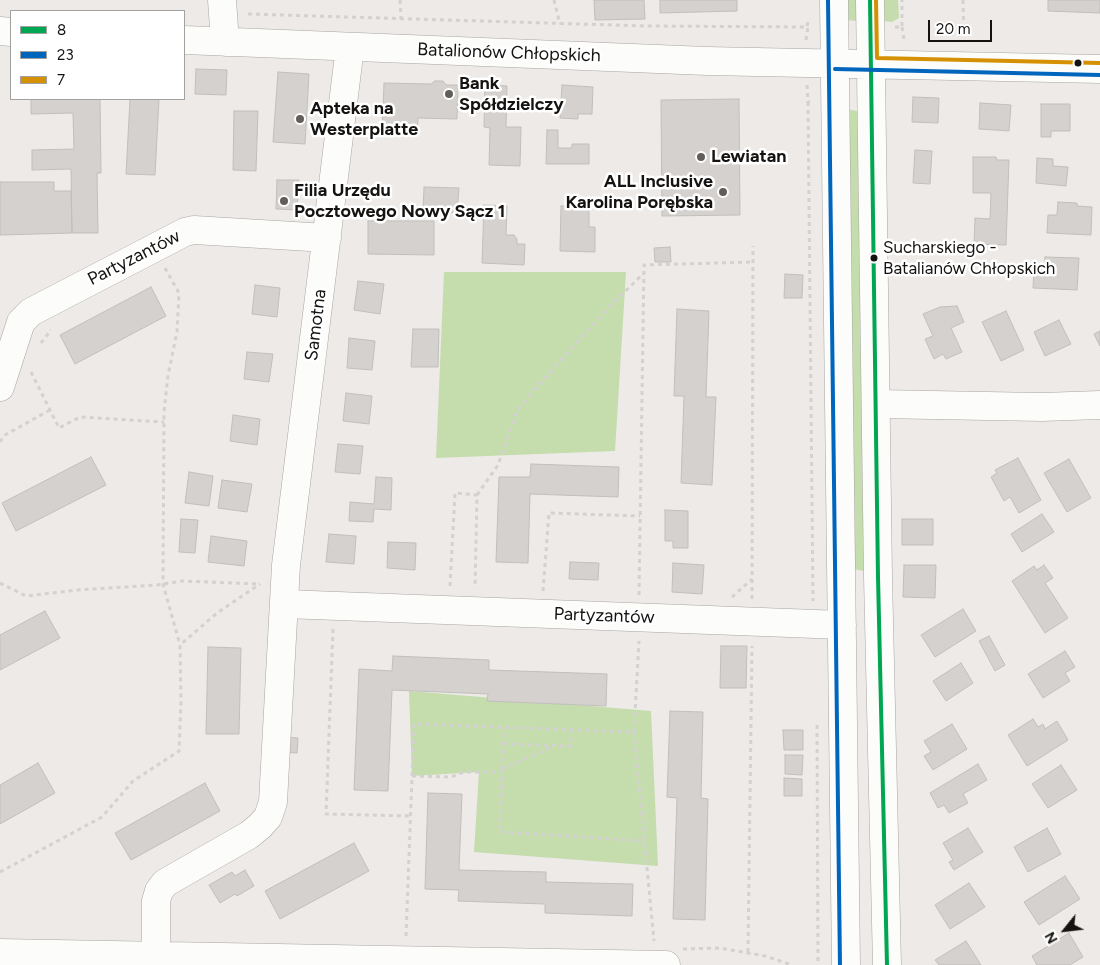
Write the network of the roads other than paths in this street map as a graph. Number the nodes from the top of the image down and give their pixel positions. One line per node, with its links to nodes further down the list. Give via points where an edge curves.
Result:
1 (834, 0): 7 (street)
2 (870, 0): 8 (street)
3 (231, 7): 5 (street)
4 (185, 40): 5 (street, Batalionów Chłopskich)
5 (225, 42): 6 (street, Batalionów Chłopskich)
6 (350, 47): 7 (street, Batalionów Chłopskich); 10 (street, Samotna)
7 (835, 63): 8 (street, Batalionów Chłopskich); 16 (street)
8 (871, 64): 9 (street); 12 (street)
9 (1100, 69)
10 (327, 238): 11 (street, Partyzantów, via 185,232 31,312 21,322); 15 (street, Samotna, via 286,565)
11 (0, 387)
12 (877, 404): 13 (street); 14 (street)
13 (1100, 405)
14 (878, 577): 16 (street); 17 (street)
15 (284, 604): 16 (street, Partyzantów); 20 (street, Samotna, via 273,802 268,816 249,835 166,883 159,891 156,901)
16 (842, 625): 17 (street); 21 (street)
17 (880, 698): 22 (street)
18 (0, 952): 20 (street)
19 (668, 954): 20 (street)
20 (156, 960)
21 (846, 965)
22 (887, 965)

